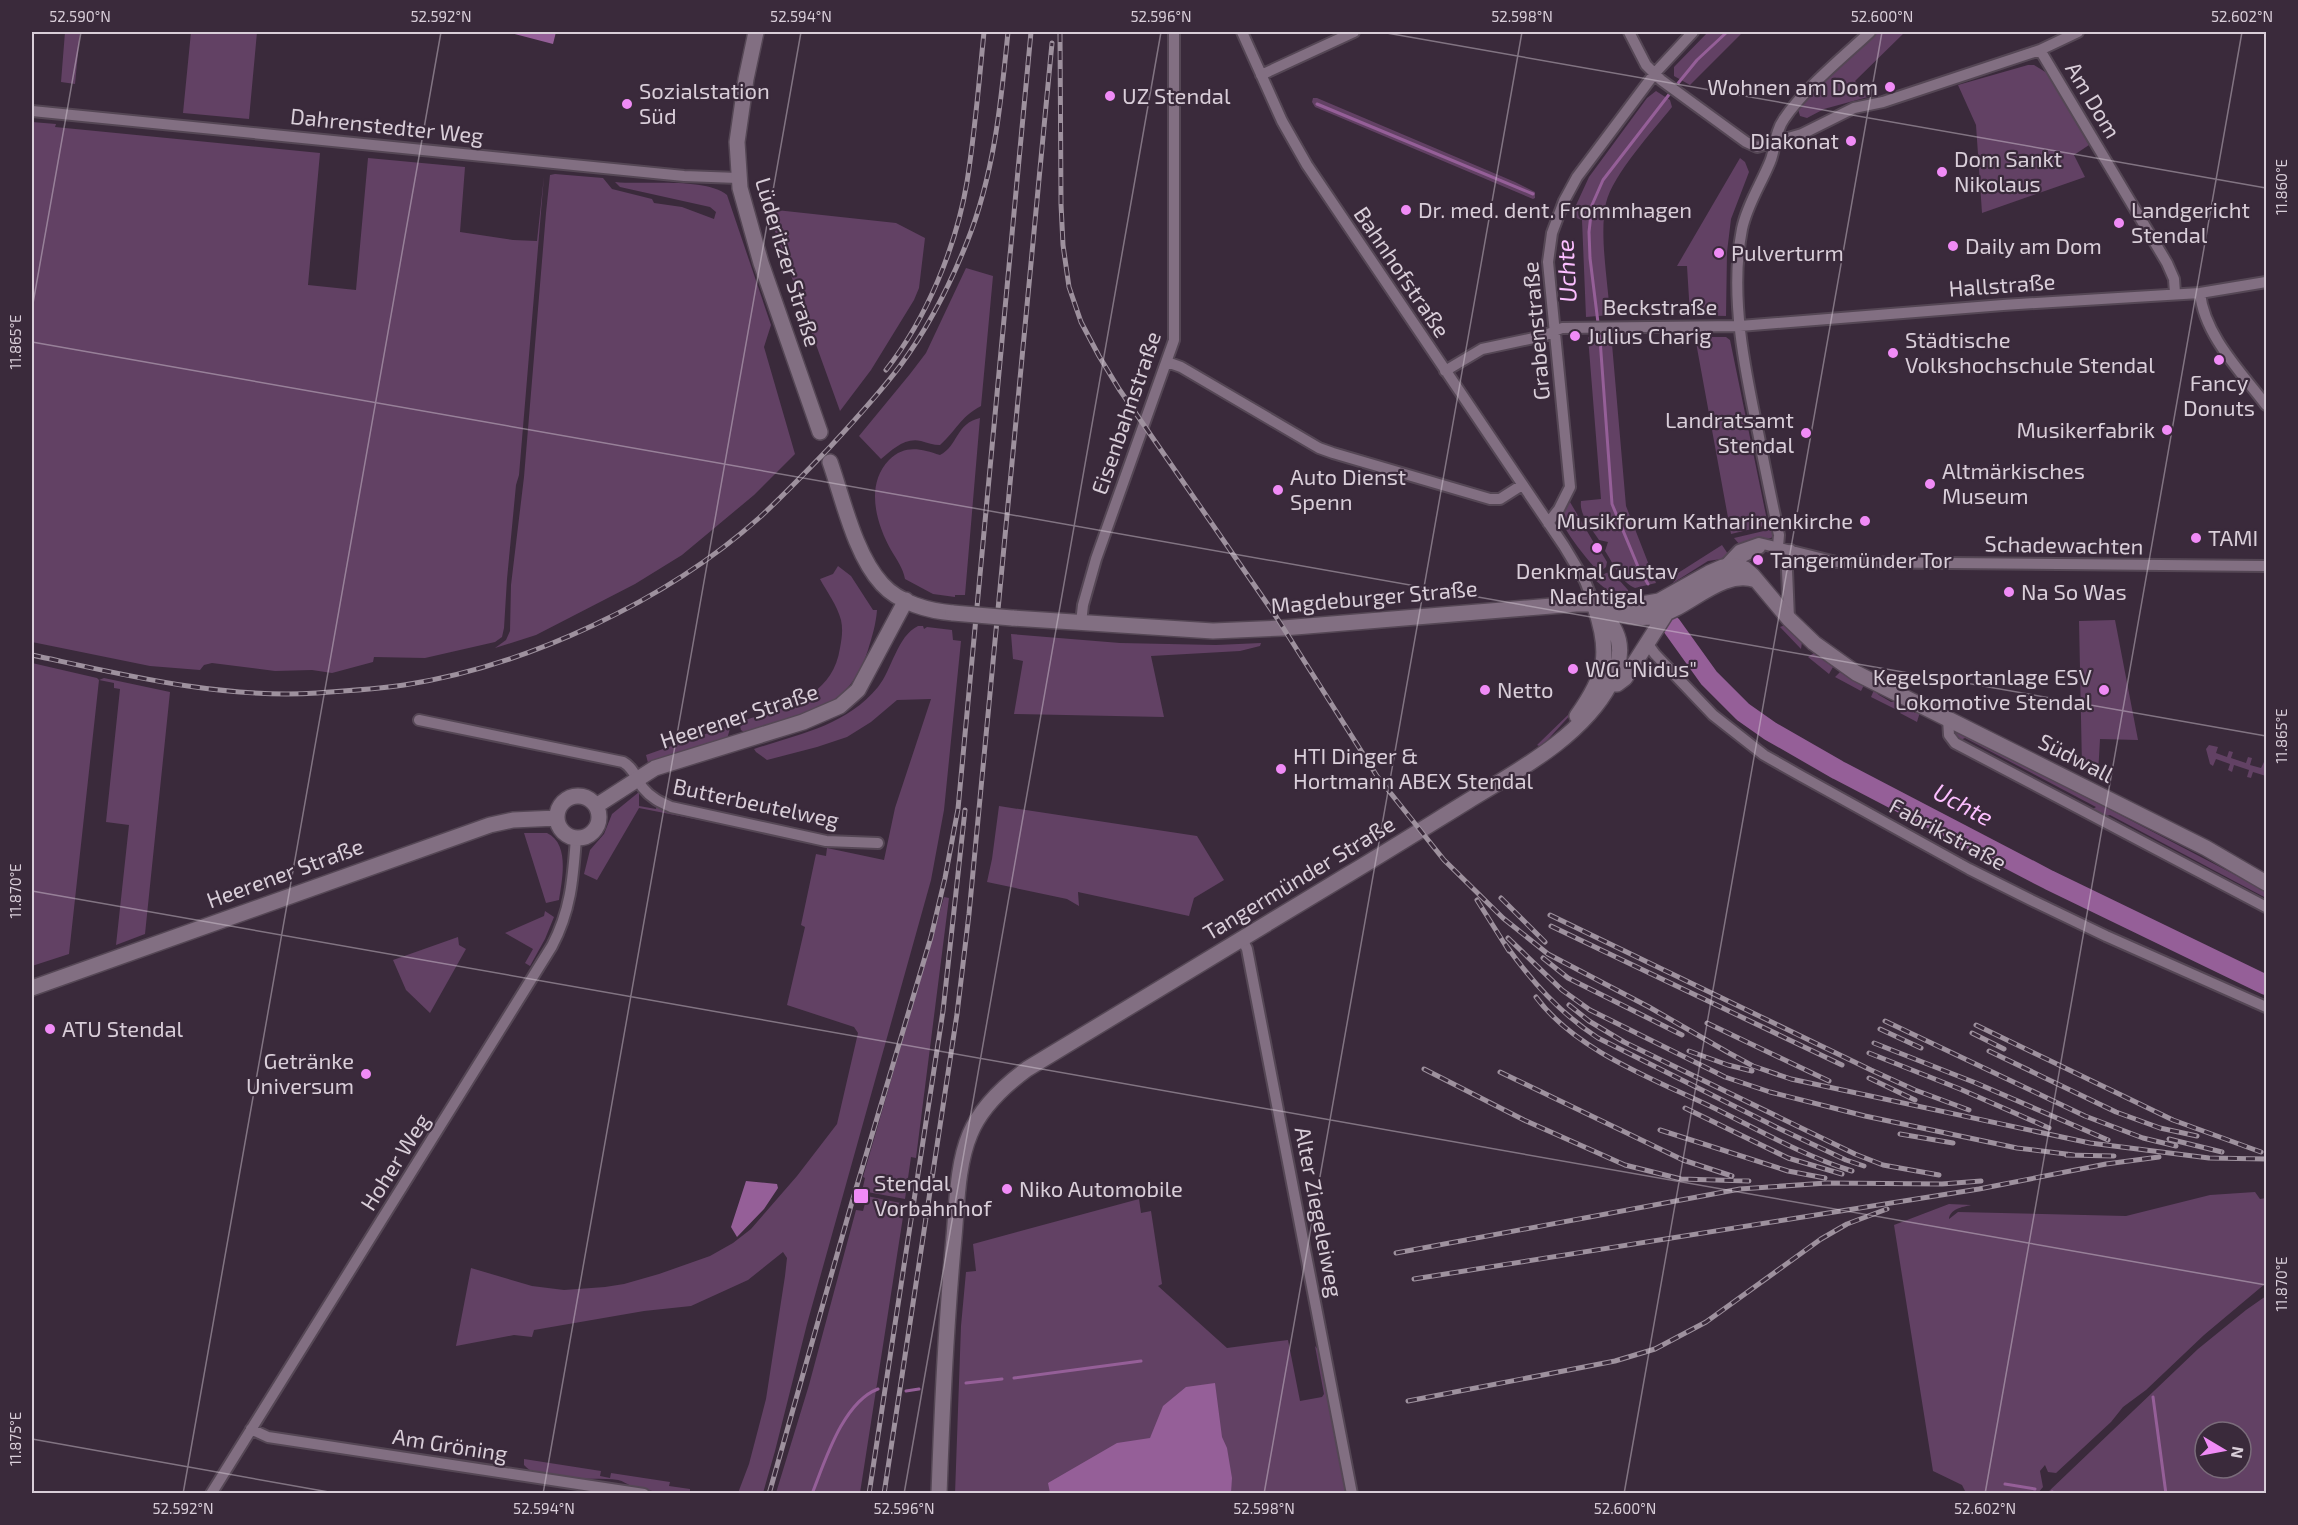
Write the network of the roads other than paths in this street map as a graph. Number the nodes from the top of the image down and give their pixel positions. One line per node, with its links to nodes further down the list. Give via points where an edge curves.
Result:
1 (756, 32): 14 (main road, Lüderitzer Straße, via 737,142)
2 (1174, 32): 20 (street, Eisenbahnstraße, via 1176,326)
3 (1242, 32): 10 (street, Bahnhofstraße)
4 (1354, 32): 10 (street)
5 (1629, 32): 11 (street, via 1642,58)
6 (1693, 32): 11 (street, Grabenstraße)
7 (1870, 32): 13 (street, via 1788,113)
8 (2078, 32): 9 (street)
9 (2040, 50): 13 (street, Am Dom, via 1854,108 1808,132); 17 (street, Am Dom, via 2171,270)
10 (1261, 75): 21 (street, Bahnhofstraße, via 1307,165)
11 (1659, 77): 13 (street, via 1752,146); 19 (street, Grabenstraße, via 1577,177 1558,214 1548,262)
12 (32, 111): 14 (street, Dahrenstedter Weg, via 684,176)
13 (1774, 144): 18 (street, via 1771,161 1742,228 1738,262)
14 (738, 178): 23 (main road, Lüderitzer Straße, via 752,235)
15 (2266, 282): 16 (street, Hallstraße)
16 (2200, 292): 17 (street, Hallstraße); 22 (street, via 2215,335)
17 (2175, 293): 18 (street, Hallstraße)
18 (1740, 326): 19 (street, Beckstraße, via 1611,326); 27 (street)
19 (1554, 331): 21 (street, Beckstraße, via 1482,349); 26 (street, Grabenstraße, via 1570,486)
20 (1167, 362): 25 (street, via 1319,448 1490,499 1505,497); 35 (street, Eisenbahnstraße, via 1103,538)
21 (1444, 371): 25 (street, Bahnhofstraße)
22 (2266, 405)
23 (820, 432)
24 (830, 462): 31 (main road, via 871,570 882,585)
25 (1522, 485): 26 (street, Bahnhofstraße)
26 (1548, 523): 32 (street, Bahnhofstraße, via 1579,571)
27 (1778, 546): 28 (street, Schadewachten); 30 (street, via 1754,550)
28 (1791, 550): 29 (street, Schadewachten, via 1842,562); 34 (street, via 1787,570)
29 (2266, 566)
30 (1729, 571): 32 (main road, via 1659,601); 33 (main road); 34 (main road, Südwall, via 1748,572)
31 (906, 600): 35 (main road, bridge, via 954,614); 41 (main road, Heerener Straße, via 858,690 840,706 810,720 655,768)
32 (1594, 604): 33 (main road, Magdeburger Straße, via 1637,617); 35 (main road, Magdeburger Straße, via 1235,630); 37 (main road, via 1611,620 1618,638 1618,660); 40 (main road, Tangermünder Straße, via 1605,642 1604,659 1584,705)
33 (1667, 612): 36 (main road)
34 (1789, 619): 38 (main road, Südwall, via 1847,668)
35 (1081, 623)
36 (1647, 643): 37 (main road, via 1625,678); 50 (street, Fabrikstraße, via 1713,715 1764,755 1969,869 2106,936)
37 (1611, 683): 40 (main road, Tangermünder Straße, via 1594,708)
38 (1948, 719): 46 (main road, Südwall, via 2206,848); 47 (street, via 1949,735 1955,743)
39 (419, 720): 41 (street, via 623,762)
40 (1561, 739): 48 (main road, Tangermünder Straße, via 1523,767)
41 (637, 778): 42 (main road, Heerener Straße); 45 (street, Butterbeutelweg, via 651,797 672,807 826,841)
42 (596, 806): 43 (main road, via 586,798 574,796 560,807); 44 (main road, via 596,828 587,836)
43 (557, 818): 44 (main road, via 561,830); 49 (main road, Heerener Straße, via 490,825)
44 (576, 838): 51 (street, Hoher Weg, via 570,902 552,946)
45 (878, 843)
46 (2266, 883)
47 (2266, 907)
48 (1242, 939): 54 (main road, Tangermünder Straße, via 1027,1069 983,1110 966,1145 960,1175 947,1316); 55 (street, Alter Ziegeleiweg)
49 (32, 988)
50 (2266, 1007)
51 (251, 1429): 52 (street, Hoher Weg); 53 (street, Am Gröning, via 280,1439)
52 (211, 1494)
53 (644, 1494)
54 (939, 1494)
55 (1352, 1494)

